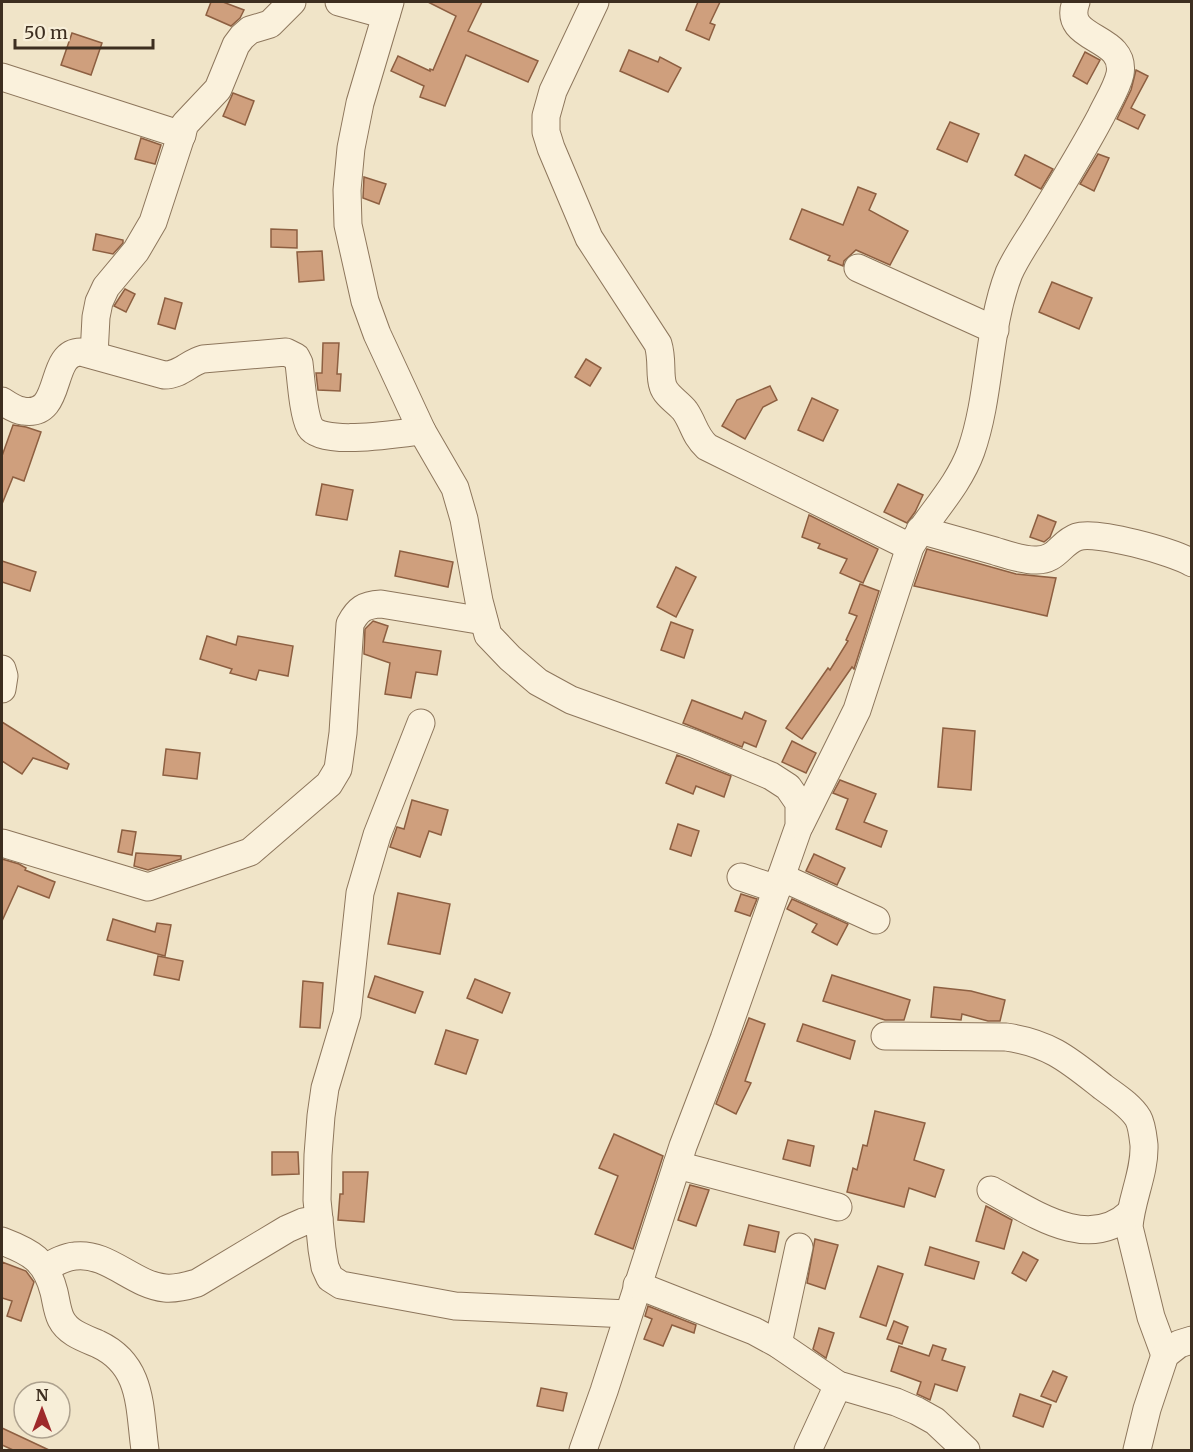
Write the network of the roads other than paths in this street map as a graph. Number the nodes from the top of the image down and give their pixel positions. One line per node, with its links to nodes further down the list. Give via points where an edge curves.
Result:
1 (292, 2): 7 (street, via 270,24 242,37 218,89 185,124)
2 (339, 2): 5 (street)
3 (595, 2): 13 (street, via 553,91 546,132 589,238 658,344 664,390 684,410 707,447)
4 (1076, 2): 9 (street, via 1074,21 1115,51 1120,76 1089,138 1010,273)
5 (388, 8): 12 (street, via 351,148 348,225 365,301)
6 (2, 77): 7 (street)
7 (182, 135): 10 (street, via 146,237 99,302)
8 (858, 268): 9 (street)
9 (995, 330): 13 (street, via 971,451 960,476)
10 (94, 356): 11 (street, via 73,352 66,357 49,401 42,408 21,411); 12 (street, via 174,375 203,358 286,352 299,363 307,418 311,428 322,436)
11 (2, 401)
12 (422, 431): 15 (street, via 455,488)
13 (915, 538): 14 (street, via 1027,560 1047,559 1067,542 1087,534 1132,543); 19 (street, via 857,710)
14 (1191, 563)
15 (484, 621): 19 (street, via 488,635 510,658 538,682 570,700 694,744 788,787 799,803); 20 (street, via 381,604 357,610 350,624 338,769 329,784 250,852 148,887)
16 (2, 669): 17 (street)
17 (2, 689)
18 (421, 723): 29 (street, via 377,835 360,893 347,1014 321,1116)
19 (799, 826): 22 (street)
20 (2, 843)
21 (741, 877): 22 (street)
22 (779, 883): 23 (street); 25 (street)
23 (876, 920)
24 (885, 1036): 28 (street, via 1006,1037 1024,1039 1061,1054 1129,1107 1139,1120 1144,1161)
25 (677, 1165): 27 (street); 33 (street)
26 (991, 1190): 28 (street, via 1048,1220 1083,1230 1109,1228)
27 (838, 1207)
28 (1130, 1213): 37 (street, via 1132,1243)
29 (319, 1219): 32 (street, via 287,1229 197,1283 182,1287 152,1285 90,1257 64,1258); 34 (street, via 325,1267 330,1278 341,1285 454,1306)
30 (2, 1241): 32 (street, via 35,1257)
31 (799, 1247): 36 (street)
32 (45, 1268): 39 (street, via 60,1318 70,1331 108,1349 126,1364 134,1379)
33 (637, 1285): 34 (street); 36 (street)
34 (628, 1314): 40 (street)
35 (1191, 1340): 37 (street)
36 (778, 1344): 38 (street)
37 (1165, 1355): 43 (street)
38 (838, 1385): 41 (street); 42 (street, via 896,1402 935,1421)
39 (144, 1450)
40 (583, 1450)
41 (808, 1450)
42 (966, 1450)
43 (1137, 1450)

